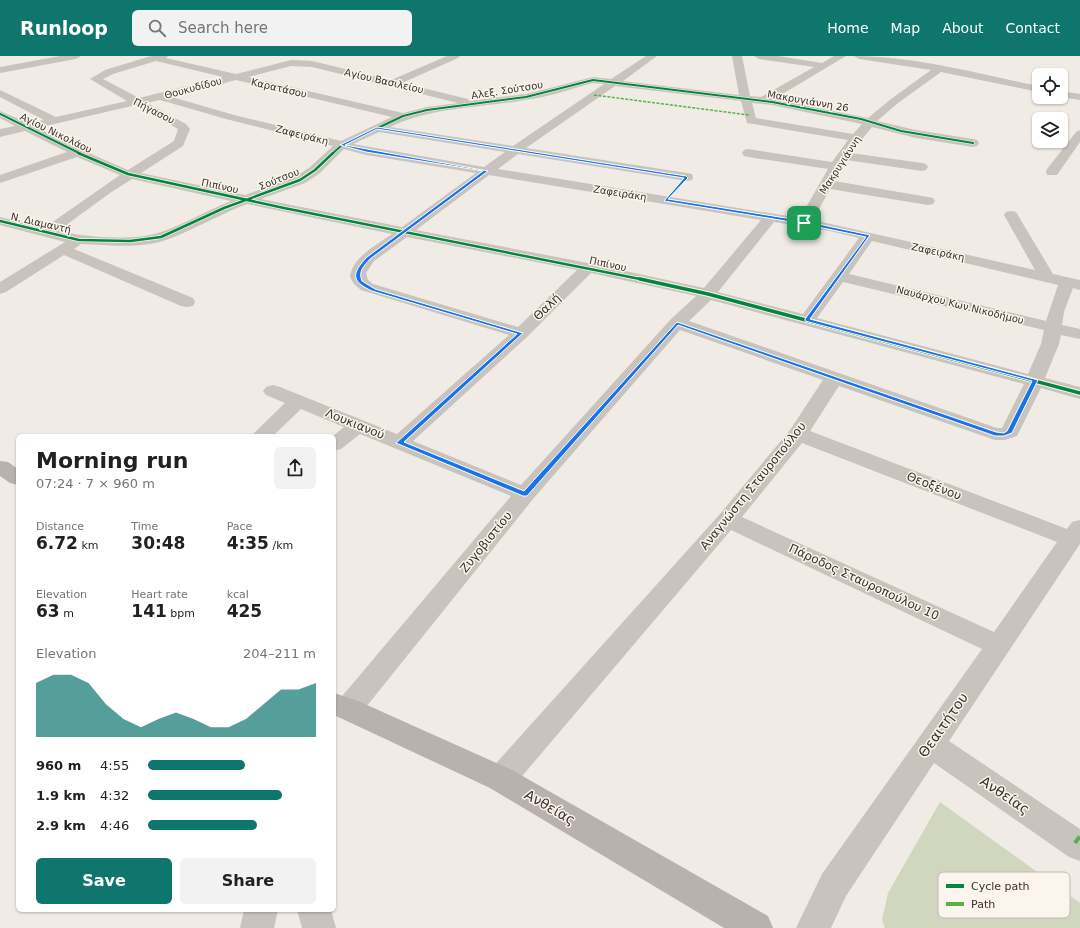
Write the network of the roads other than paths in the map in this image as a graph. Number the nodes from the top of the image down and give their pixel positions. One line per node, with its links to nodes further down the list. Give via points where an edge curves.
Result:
1 (76, 56): 12 (street)
2 (455, 56): 15 (street)
3 (647, 56): 14 (street)
4 (737, 56): 21 (street)
5 (759, 56): 10 (street)
6 (841, 56): 10 (street)
7 (859, 56): 11 (street)
8 (158, 57): 13 (street, Καρατάσου); 23 (street, Πήγασου, via 94,79)
9 (291, 62): 13 (street, Θουκυδίδου); 15 (street, Αγίου Βασιλείου, via 312,64)
10 (824, 66): 22 (street)
11 (939, 69): 16 (street); 28 (street, Μακρυγιάννη, via 893,102)
12 (0, 70)
13 (234, 78): 19 (street, Θουκυδίδου); 26 (street, Καρατάσου)
14 (613, 82): 21 (street, Μακρυγιάννη 26); 24 (street, Αλεξ. Σούτσου, via 590,81 531,96); 36 (street)
15 (393, 83): 24 (street, Αγίου Βασιλείου)
16 (1032, 88)
17 (0, 93): 27 (street, Αγίου Νικολάου)
18 (1068, 95): 20 (street)
19 (162, 97): 23 (street, Θουκυδίδου); 35 (street, Ζαφειράκη, via 224,116)
20 (1080, 97)
21 (745, 99): 22 (street, Μακρυγιάννη 26); 33 (street, via 751,121)
22 (763, 101): 28 (street, Μακρυγιάννη 26, via 852,117)
23 (137, 103): 27 (street, Θουκυδίδου); 44 (street, Πήγασου, via 184,129 179,143)
24 (476, 104): 26 (street, Αλεξ. Σούτσου, via 427,110)
25 (0, 114): 29 (street, Αγίου Νικολάου)
26 (403, 116): 30 (street, Σούτσου)
27 (55, 121): 29 (street, Θουκυδίδου)
28 (870, 123): 33 (street, Μακρυγιάννη); 34 (street, Μακρυγιάννη 26)
29 (25, 128): 31 (street, Θουκυδίδου); 37 (street, Αγίου Νικολάου)
30 (377, 128): 35 (street, Σούτσου); 36 (street)
31 (0, 133)
32 (1080, 134): 43 (street)
33 (856, 138): 39 (street, Μακρυγιάννη)
34 (973, 143)
35 (342, 145): 42 (street, Ζαφειράκη); 47 (street, Σούτσου, via 300,180)
36 (515, 150): 42 (street); 48 (street, via 686,177)
37 (78, 153): 44 (street, Αγίου Νικολάου); 45 (street)
38 (748, 153): 40 (street)
39 (844, 156): 40 (street, Μακρυγιάννη); 41 (street)
40 (837, 167): 46 (street, Μακρυγιάννη)
41 (922, 167)
42 (486, 171): 48 (street, Ζαφειράκη); 54 (street)
43 (1052, 172)
44 (128, 174): 47 (street, Πιπίνου); 55 (street, Πήγασου)
45 (0, 179)
46 (826, 184): 49 (street); 53 (street, Μακρυγιάννη)
47 (246, 200): 54 (street, Πιπίνου); 57 (street, Σούτσου, via 161,237 136,241)
48 (666, 200): 51 (street, Ζαφειράκη)
49 (928, 201)
50 (1011, 215): 61 (street)
51 (771, 217): 53 (street, Ζαφειράκη); 64 (street, Ζυγοβιστίου)
52 (0, 222): 55 (street, Ν. Διαμαντή)
53 (804, 223): 56 (street, Ζαφειράκη)
54 (404, 232): 59 (street, Πιπίνου); 69 (street, via 363,264 357,275 363,285)
55 (46, 233): 57 (street, Ν. Διαμαντή)
56 (868, 236): 60 (street); 61 (street, Ζαφειράκη)
57 (79, 240): 58 (street)
58 (64, 250): 63 (street); 65 (street)
59 (588, 268): 64 (street, Πιπίνου); 69 (street, Θαλή)
60 (839, 276): 66 (street); 68 (street, Ναυάρχου Κων.Νικοδήμου)
61 (1046, 276): 62 (street, Ζαφειράκη)
62 (1074, 283): 68 (street, via 1056,312)
63 (0, 289)
64 (708, 294): 66 (street, Πιπίνου); 67 (street, Ζυγοβιστίου)
65 (187, 302)
66 (807, 320): 72 (street, Πιπίνου)
67 (677, 323): 71 (street); 83 (street, Ζυγοβιστίου)
68 (1054, 327): 70 (street, Ναυάρχου Κων.Νικοδήμου); 72 (street)
69 (521, 333): 80 (street, Θαλή)
70 (1080, 334)
71 (834, 378): 72 (street, via 995,434 1010,432); 78 (street, Αναγνώστη Σταυροπούλου)
72 (1035, 380): 74 (street, Πιπίνου)
73 (273, 391): 75 (street, Λουκιανού)
74 (1080, 392)
75 (298, 401): 76 (street, Λουκιανού); 77 (street)
76 (358, 426): 79 (street); 80 (street, Λουκιανού)
77 (263, 434)
78 (798, 434): 84 (street, Αναγνώστη Σταυροπούλου); 85 (street, Θεοξένου)
79 (336, 443)
80 (400, 443): 83 (street, Λουκιανού)
81 (0, 467): 82 (main road)
82 (16, 477)
83 (525, 494): 87 (street, Ζυγοβιστίου)
84 (728, 519): 86 (street, Πάροδος Σταυροπούλου 10); 89 (street, Αναγνώστη Σταυροπούλου)
85 (1075, 533): 86 (street, Θεαιτήτου)
86 (1000, 646): 88 (street, Θεαιτήτου)
87 (341, 706): 89 (main road, Ανθείας)
88 (930, 744): 90 (street, Ανθείας); 96 (street, Θεαιτήτου, via 834,885)
89 (501, 779): 95 (main road, Ανθείας)
90 (1080, 847)
91 (261, 912): 93 (street)
92 (315, 912): 94 (street)
93 (257, 928)
94 (319, 928)
95 (756, 928)
96 (814, 928)

